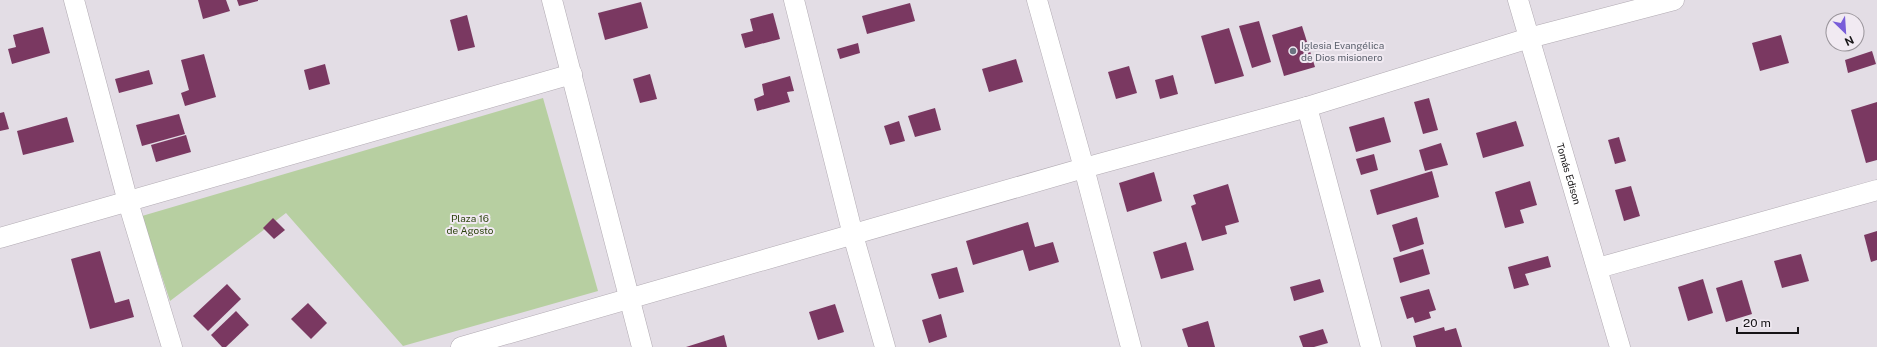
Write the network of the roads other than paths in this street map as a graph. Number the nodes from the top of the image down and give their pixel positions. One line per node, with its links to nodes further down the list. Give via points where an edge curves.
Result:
1 (74, 0): 12 (street)
2 (552, 0): 8 (street)
3 (794, 0): 13 (street)
4 (1037, 0): 10 (street)
5 (1518, 0): 7 (street, Tomás Edison)
6 (1674, 0): 7 (street)
7 (1529, 38): 9 (street); 15 (street, Tomás Edison)
8 (572, 74): 12 (street); 16 (street)
9 (1307, 107): 10 (street); 22 (street)
10 (1084, 168): 13 (street); 21 (street)
11 (1877, 190): 15 (street)
12 (128, 202): 14 (street); 17 (street)
13 (853, 234): 16 (street); 20 (street)
14 (0, 238)
15 (1598, 268): 23 (street, Tomás Edison)
16 (629, 300): 18 (street); 19 (street)
17 (172, 347)
18 (461, 347)
19 (642, 347)
20 (885, 347)
21 (1131, 347)
22 (1371, 347)
23 (1620, 347)

